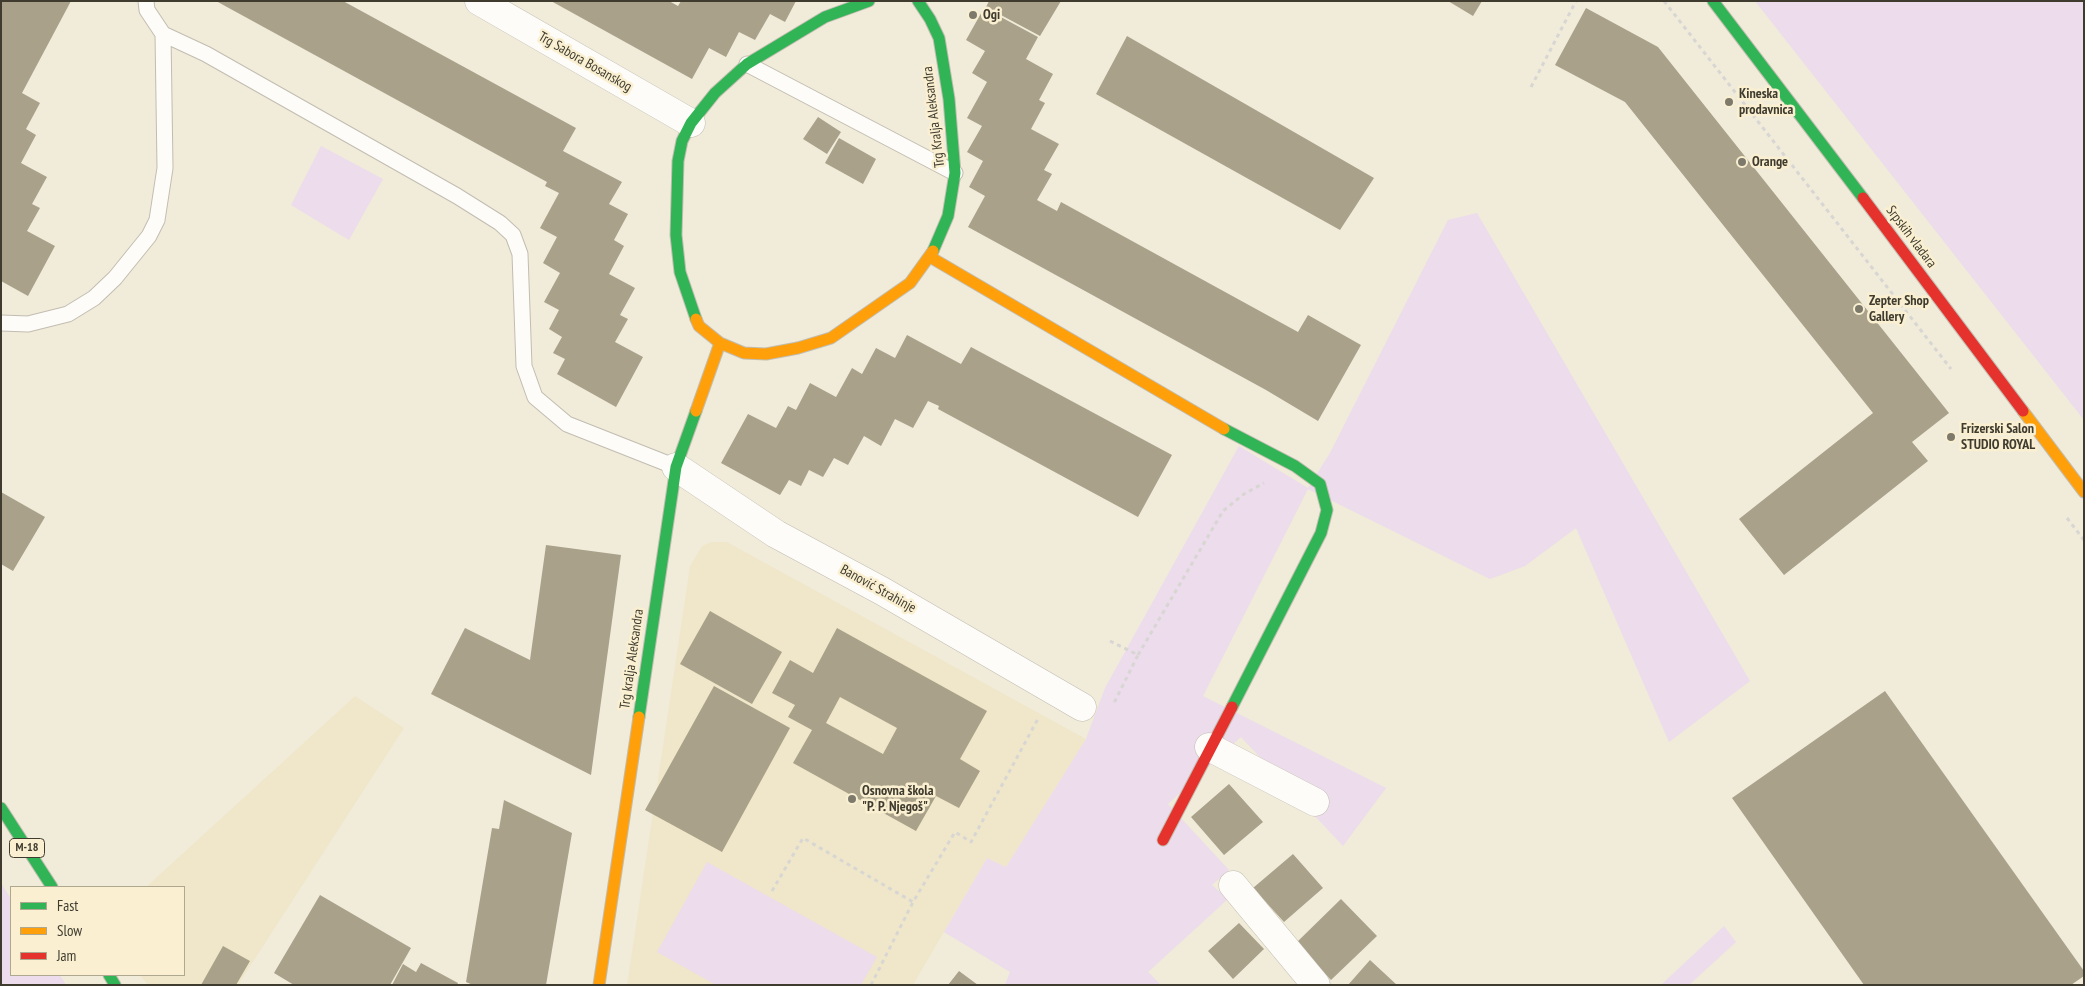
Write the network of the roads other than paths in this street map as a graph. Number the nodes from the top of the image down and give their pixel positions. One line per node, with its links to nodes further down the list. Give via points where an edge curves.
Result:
1 (146, 1): 6 (lane, via 147,10)
2 (479, 1): 8 (street, Trg Sabora Bosanskog)
3 (869, 1): 7 (street, via 825,17)
4 (918, 1): 9 (street, Trg Kralja Aleksandra, via 939,38 949,99)
5 (1713, 1): 14 (street, Srpskih vladara)
6 (162, 34): 11 (lane, via 165,168 157,220 149,236 115,278 94,298 68,314 28,324); 13 (lane, via 206,54 500,223 513,235 520,254 524,366 535,397 567,424)
7 (747, 64): 8 (street, via 715,93); 9 (lane)
8 (691, 123): 12 (street, via 678,161 676,235 680,272 699,326)
9 (955, 173): 10 (street, Trg Kralja Aleksandra, via 948,216)
10 (930, 257): 12 (street, Trg Kralja Aleksandra, via 910,283 830,338 766,354 744,353); 16 (street, via 1231,433 1295,466 1320,484 1327,510 1321,533)
11 (1, 323)
12 (720, 344): 13 (street, Trg kralja Aleksandra)
13 (676, 467): 15 (street, Banović Strahinje, via 776,534 891,596); 22 (street, Trg kralja Aleksandra)
14 (2084, 492)
15 (1082, 707)
16 (1209, 748): 17 (street); 19 (street)
17 (1315, 802)
18 (1, 808): 21 (street, M-18)
19 (1163, 840)
20 (1233, 885): 23 (street)
21 (51, 886)
22 (599, 985)
23 (1316, 985)

